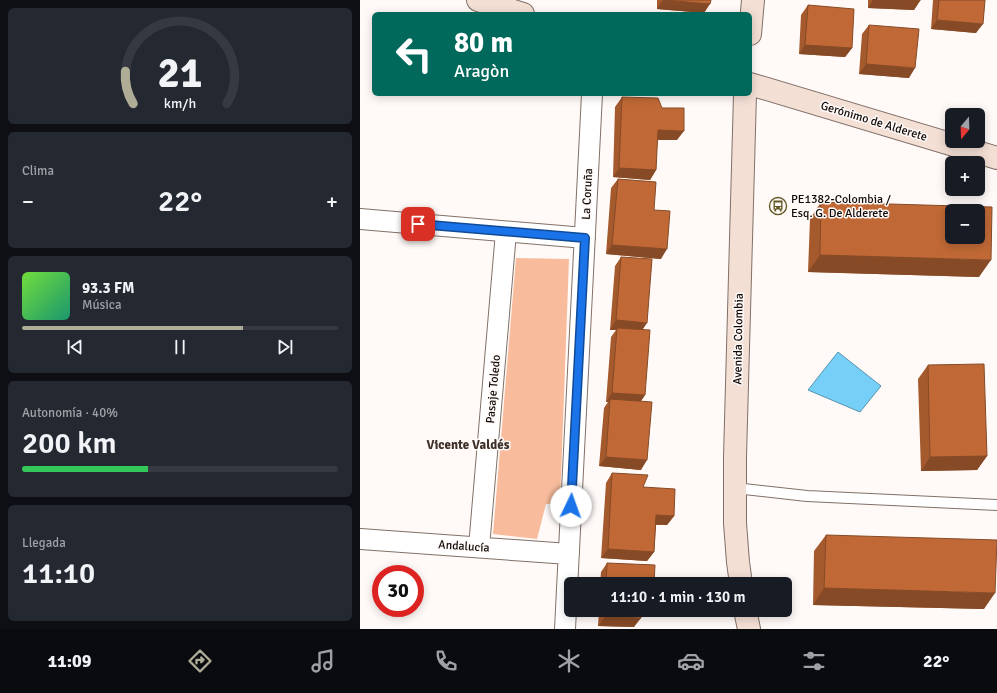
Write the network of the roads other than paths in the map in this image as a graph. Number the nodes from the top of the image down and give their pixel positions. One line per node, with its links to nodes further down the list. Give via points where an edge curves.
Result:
1 (478, 0): 3 (main road)
2 (753, 0): 4 (main road)
3 (517, 12)
4 (752, 12)
5 (752, 85): 8 (main road, Gerónimo de Alderete)
6 (592, 96): 11 (street, La Coruña)
7 (745, 96): 12 (main road, Avenida Colombia)
8 (997, 158)
9 (360, 219): 10 (street)
10 (506, 232): 11 (street); 15 (street, Pasaje Toledo)
11 (585, 238): 16 (street, La Coruña)
12 (735, 488): 13 (lane, via 807,496); 17 (main road, Avenida Colombia)
13 (997, 505)
14 (360, 539): 15 (street, Andalucía)
15 (480, 547): 16 (street, Andalucía)
16 (569, 554): 19 (street, La Coruña)
17 (740, 577)
18 (746, 617): 20 (main road)
19 (565, 629)
20 (749, 629)

